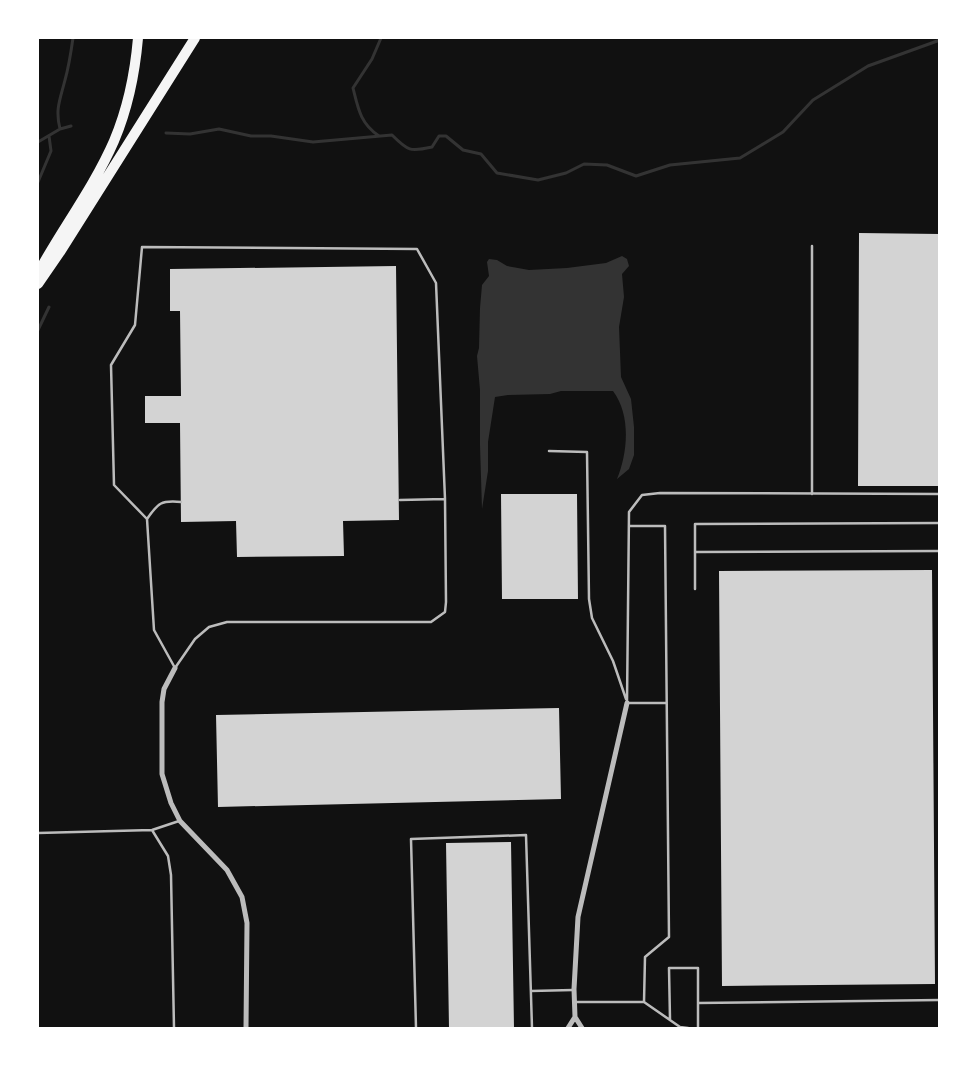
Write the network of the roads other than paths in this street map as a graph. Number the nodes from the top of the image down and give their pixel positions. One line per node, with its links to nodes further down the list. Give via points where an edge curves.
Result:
1 (138, 38): 4 (highway, via 131,90 114,141)
2 (195, 38): 5 (highway)
3 (812, 246): 7 (lane)
4 (38, 273)
5 (38, 284)
6 (549, 451): 19 (lane, via 587,452 592,618 613,661)
7 (812, 494): 8 (lane); 14 (lane, via 642,495 629,512)
8 (940, 494)
9 (445, 499): 10 (lane); 12 (lane, via 436,283 417,248 142,247 135,324 111,365 114,485); 18 (lane, via 445,612 431,622 227,622 209,627 195,639)
10 (400, 500)
11 (181, 502): 12 (lane, via 168,501 156,506)
12 (147, 519): 18 (lane, via 154,630)
13 (940, 523): 16 (lane, via 695,524)
14 (629, 526): 19 (lane); 20 (lane, via 665,526)
15 (940, 550): 16 (lane)
16 (695, 552): 17 (lane)
17 (695, 589)
18 (175, 668): 21 (street, via 164,689 161,758 167,793)
19 (627, 703): 20 (lane); 24 (street, via 578,917)
20 (666, 703): 28 (lane, via 669,937 645,957)
21 (180, 821): 22 (lane); 33 (street, via 227,870 242,897 247,923)
22 (152, 830): 23 (lane); 32 (lane, via 168,856)
23 (38, 833)
24 (574, 990): 25 (lane); 27 (street)
25 (531, 991): 34 (lane, via 526,835 411,839); 35 (lane)
26 (940, 1000): 29 (lane)
27 (575, 1002): 28 (lane); 30 (street)
28 (644, 1002): 31 (lane)
29 (698, 1003): 31 (lane, via 698,968 669,968); 39 (lane)
30 (575, 1017): 36 (street); 37 (street)
31 (670, 1019): 38 (lane)
32 (174, 1028)
33 (246, 1028)
34 (416, 1028)
35 (532, 1028)
36 (568, 1028)
37 (582, 1028)
38 (688, 1028)
39 (698, 1028)

